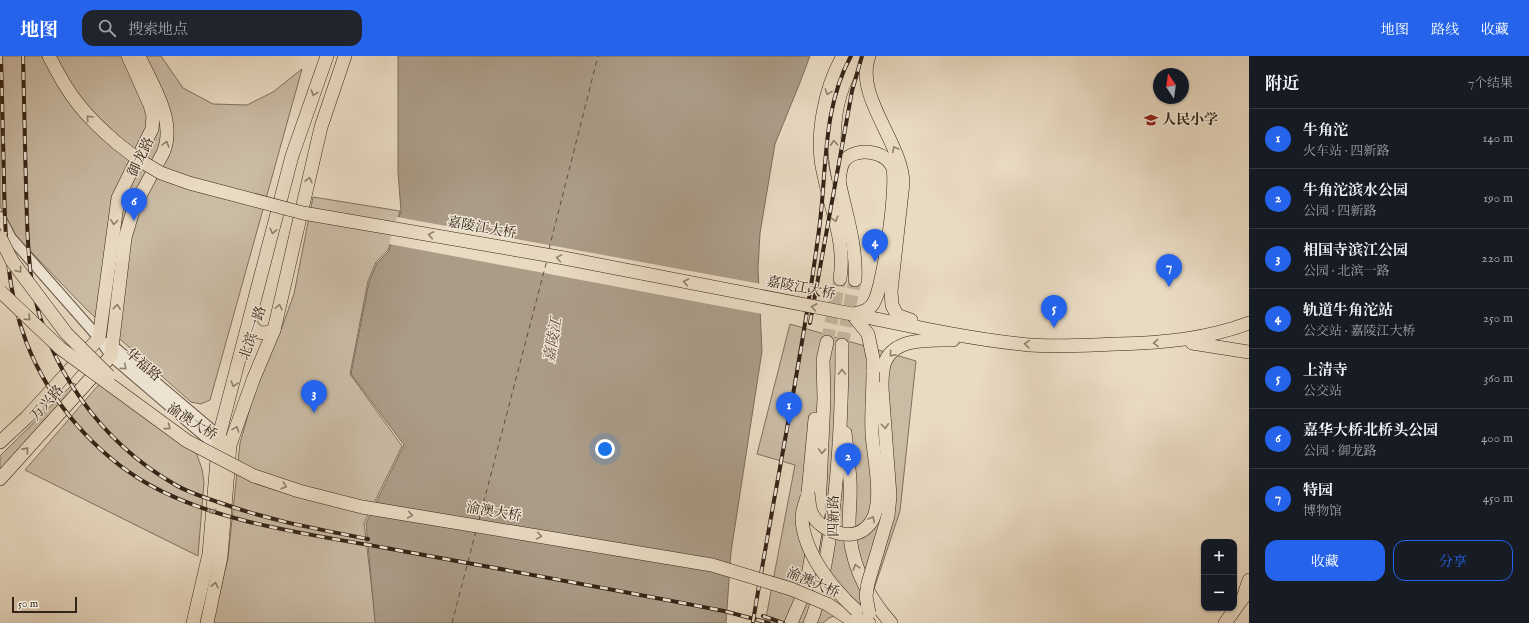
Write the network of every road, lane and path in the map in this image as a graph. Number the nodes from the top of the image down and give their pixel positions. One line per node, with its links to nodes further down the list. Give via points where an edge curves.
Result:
1 (49, 56): 16 (main road, 嘉陵江大桥, one-way to 1, bridge, via 564,258 303,213 189,183 161,173 139,160 93,122 76,103)
2 (128, 56): 21 (main road, 御龙路, one-way to 21, via 150,105 153,116 152,129 118,198)
3 (139, 56): 26 (main road, 御龙路, one-way to 3, via 124,238 129,219 167,144 168,132 162,108)
4 (327, 56): 18 (main road, 北滨一路, one-way to 18, via 292,156)
5 (345, 56): 20 (main road, 北滨一路, one-way to 5, via 321,128)
6 (843, 56): 13 (main road, one-way to 13, via 823,106 821,136 822,170 838,229 843,263)
7 (859, 56): 9 (main road, one-way to 7, via 834,132 837,107 845,80)
8 (869, 56): 22 (main road, one-way to 8, via 902,317 894,310 891,291 904,183 903,171 900,158 868,89 866,64)
9 (839, 182): 12 (main road, via 843,162 848,157 862,153 882,156 891,165 895,183); 14 (main road, via 854,246)
10 (0, 217): 21 (street, 华福路, via 11,238)
11 (0, 237): 30 (main road, one-way to 30, bridge, via 12,262 66,333)
12 (887, 246): 16 (main road, via 874,302 867,310); 17 (main road, via 883,302 878,310)
13 (840, 279)
14 (855, 280)
15 (0, 291): 30 (main road, one-way to 30, bridge, via 60,348)
16 (852, 314): 17 (main road, 嘉陵江大桥); 34 (main road, one-way to 16, bridge, via 812,514 824,528 838,533 854,534 867,528 874,516 878,496 872,432 873,358 868,334)
17 (865, 317): 22 (main road, 嘉陵江大桥)
18 (250, 322): 20 (main road, via 259,333); 32 (main road, 北滨一路, one-way to 32)
19 (1249, 324): 23 (main road)
20 (274, 330): 32 (main road, 北滨一路, one-way to 20)
21 (99, 338): 26 (street, 华福路); 31 (main road, 万兴路, via 27,417)
22 (987, 340): 23 (main road, one-way to 22, via 1075,346); 38 (main road, one-way to 38, bridge, via 923,340 900,346 890,353 884,365 882,388 890,496 888,516 868,583)
23 (1177, 341): 27 (main road)
24 (827, 342): 28 (main road)
25 (842, 345): 29 (main road, one-way to 25)
26 (112, 351): 32 (street, 华福路); 33 (main road, 万兴路, one-way to 26)
27 (1249, 352)
28 (823, 360): 34 (main road); 41 (main road, one-way to 41, via 824,398 819,510 806,588)
29 (842, 398): 42 (main road, via 833,523 819,593); 44 (main road, 四新路, one-way to 29, via 865,588 856,568 851,547 850,482)
30 (137, 404): 37 (main road, 渝澳大桥, one-way to 37, bridge, via 187,441 254,476 299,491 362,506 712,565 790,588)
31 (0, 442)
32 (224, 446): 39 (main road, 北滨一路, one-way to 39, via 209,554); 40 (main road, 北滨一路, one-way to 32, via 221,557)
33 (0, 479)
34 (808, 493): 38 (main road, bridge, via 802,518 818,566 838,594)
35 (1249, 580): 36 (main road)
36 (1246, 599): 45 (main road)
37 (826, 604): 38 (main road, 渝澳大桥); 43 (main road)
38 (864, 618)
39 (193, 623)
40 (207, 623)
41 (791, 623)
42 (810, 623)
43 (844, 623)
44 (891, 623)
45 (1225, 623)

